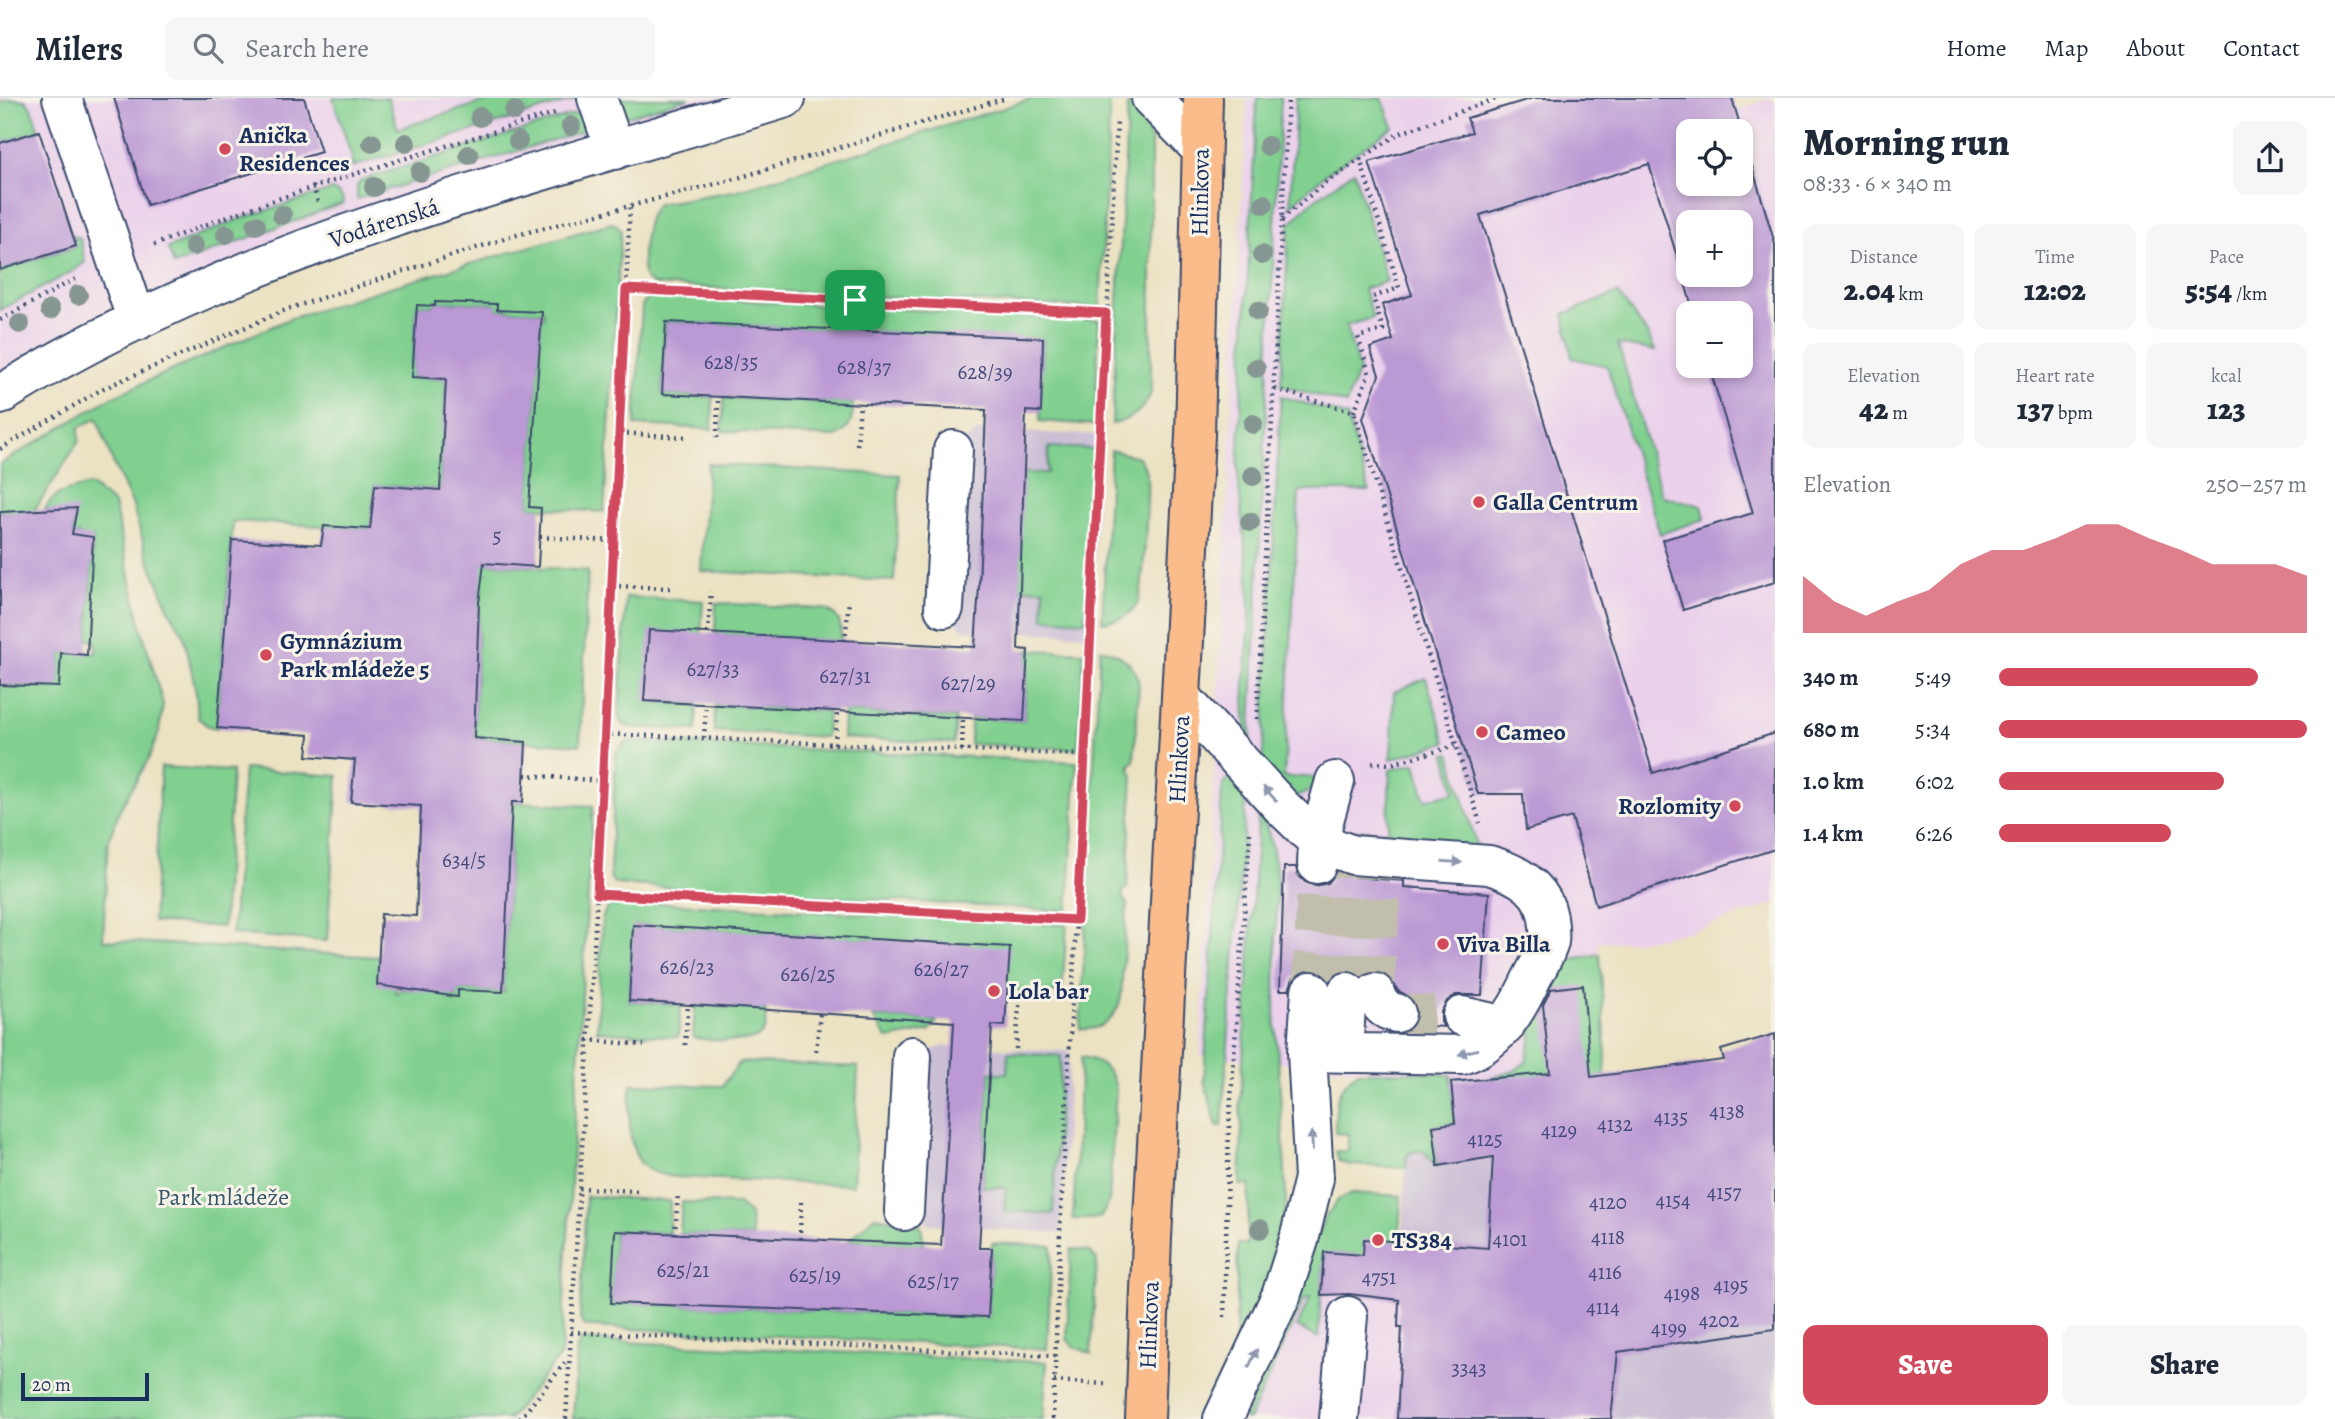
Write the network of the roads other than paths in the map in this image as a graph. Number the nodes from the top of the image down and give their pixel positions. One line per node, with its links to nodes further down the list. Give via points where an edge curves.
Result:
1 (62, 98): 8 (street)
2 (786, 98): 7 (street, Vodárenská)
3 (1203, 98): 6 (main road, Hlinkova)
4 (597, 99): 7 (street)
5 (1134, 106): 6 (street)
6 (1201, 149): 12 (main road, Hlinkova, via 1195,436)
7 (615, 150): 8 (street, Vodárenská, via 331,240 187,296)
8 (137, 321): 9 (street, Vodárenská)
9 (0, 395)
10 (953, 450): 11 (street)
11 (944, 608)
12 (1182, 698): 14 (street, one-way to 12, via 1281,806); 22 (main road, Hlinkova)
13 (1350, 771): 14 (street)
14 (1351, 861): 17 (street, one-way to 17, via 1489,865 1528,882 1545,906 1550,942)
15 (1357, 997): 18 (street)
16 (1462, 1016): 17 (street)
17 (1505, 1026): 18 (street, one-way to 18, via 1479,1049 1462,1055)
18 (1325, 1053): 23 (street, one-way to 18, via 1281,1296 1299,1240 1314,1178)
19 (912, 1055): 20 (street)
20 (904, 1211)
21 (1348, 1316): 24 (street)
22 (1145, 1419)
23 (1223, 1419)
24 (1339, 1419)

